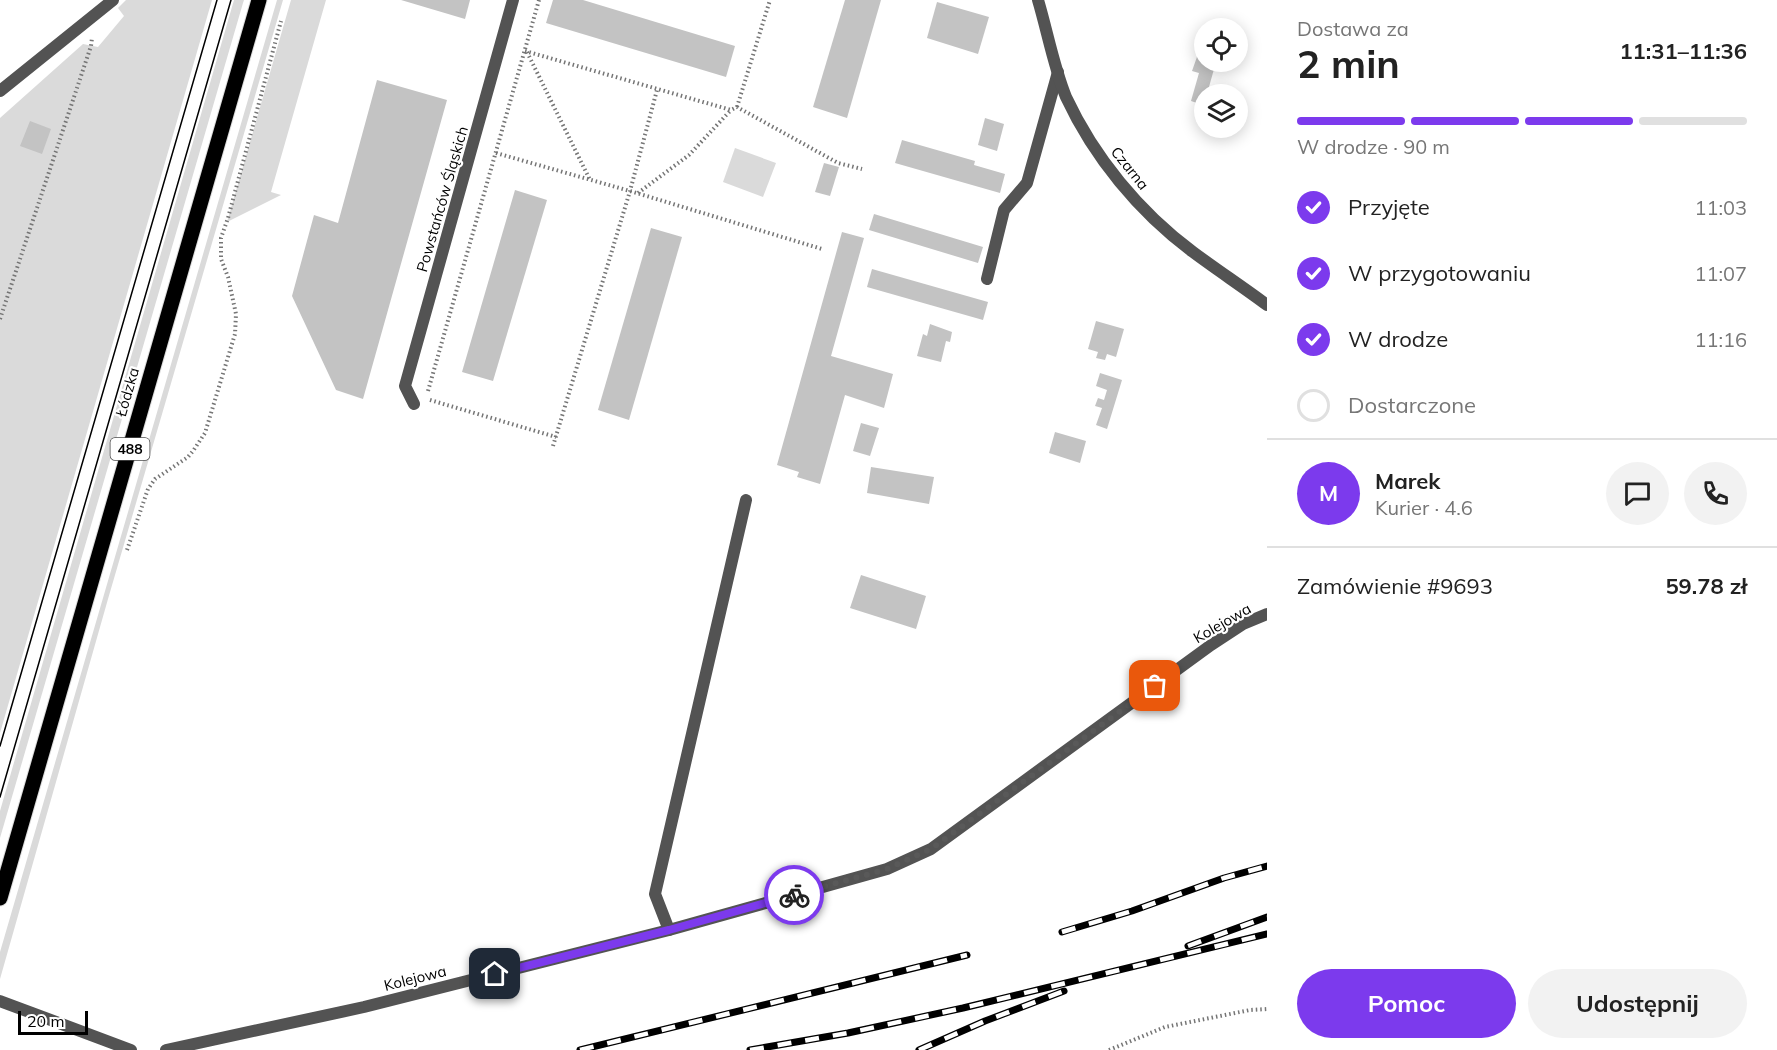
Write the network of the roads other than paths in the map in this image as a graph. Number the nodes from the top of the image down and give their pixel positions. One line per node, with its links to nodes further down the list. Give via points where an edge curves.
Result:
1 (113, 0): 6 (street)
2 (259, 0): 12 (main road, Łódzka / 488)
3 (513, 0): 9 (street, Powstańców Śląskich, via 405,386)
4 (1038, 0): 5 (street, Czarna)
5 (1058, 72): 7 (street, via 1027,183 1005,210); 8 (street, Czarna, via 1089,140 1134,198 1191,251)
6 (0, 92)
7 (987, 279)
8 (1267, 305)
9 (414, 404)
10 (746, 500): 13 (street, via 655,894)
11 (1267, 614): 13 (street, Kolejowa, via 1210,645 931,849 887,869)
12 (0, 898)
13 (669, 930): 16 (street, Kolejowa, via 364,1007)
14 (0, 1001): 15 (street)
15 (131, 1050)
16 (166, 1050)

